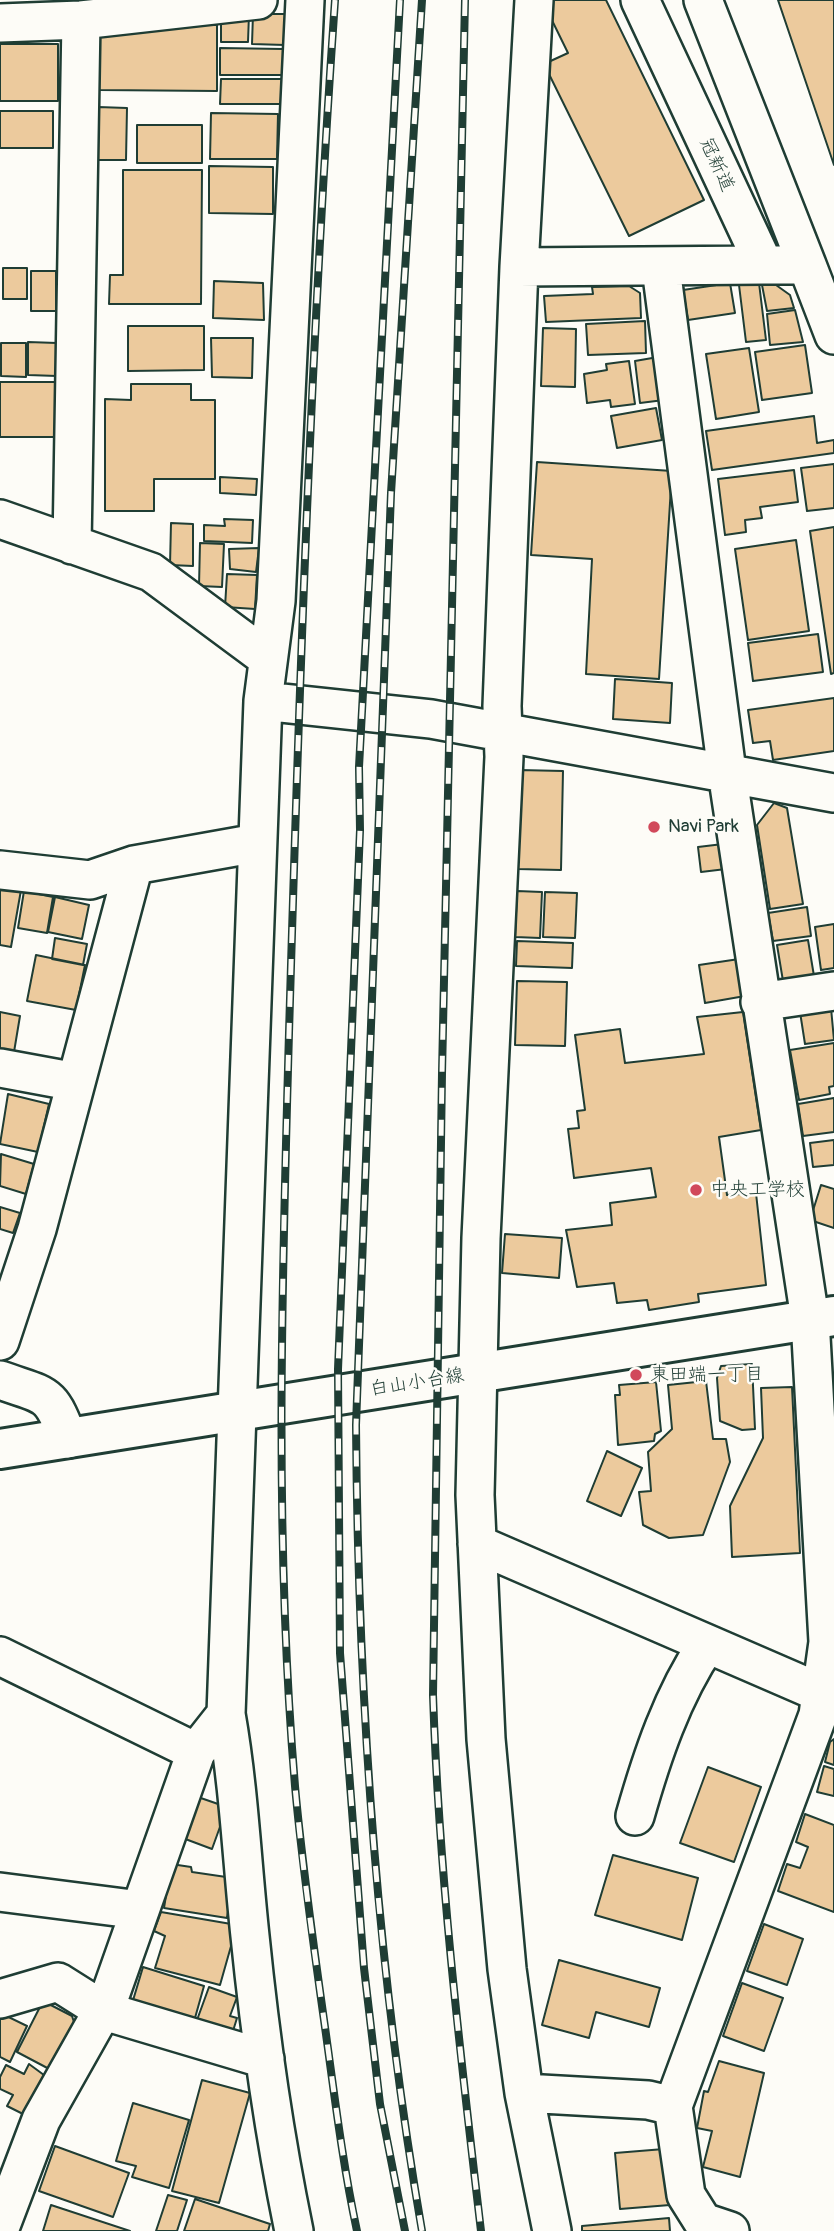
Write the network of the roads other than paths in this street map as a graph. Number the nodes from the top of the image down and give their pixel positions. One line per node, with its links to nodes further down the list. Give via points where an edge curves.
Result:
1 (258, 0): 6 (street)
2 (305, 0): 15 (street, via 276,601)
3 (534, 0): 9 (street)
4 (640, 0): 8 (street, 冠新道)
5 (703, 0): 11 (street)
6 (81, 20): 7 (street); 14 (street)
7 (0, 23)
8 (764, 265): 10 (street); 11 (street)
9 (519, 267): 10 (street); 17 (street)
10 (661, 268): 18 (street)
11 (812, 277): 12 (street)
12 (834, 335)
13 (0, 519): 14 (street)
14 (72, 545): 15 (street, via 151,572)
15 (267, 658): 16 (street)
16 (263, 701): 17 (street); 20 (street)
17 (503, 731): 18 (street); 29 (street)
18 (727, 772): 19 (street); 24 (street)
19 (834, 793)
20 (257, 843): 21 (street); 31 (street, via 241,1349)
21 (134, 865): 22 (street, via 90,880); 26 (street)
22 (0, 870)
23 (834, 990): 24 (street)
24 (760, 1002): 27 (street)
25 (18, 1068): 26 (street)
26 (76, 1082): 28 (street, via 37,1229 11,1290)
27 (822, 1318): 29 (main road, 白山小台線); 37 (street)
28 (0, 1340)
29 (477, 1374): 31 (main road, 白山小台線); 34 (street)
30 (0, 1380): 32 (street, via 49,1398)
31 (235, 1412): 32 (main road, 白山小台線); 38 (street)
32 (68, 1439): 33 (main road, 白山小台線)
33 (0, 1449)
34 (477, 1544): 35 (street); 46 (street, via 486,1739 507,1969)
35 (707, 1644): 37 (street); 40 (street, via 656,1743)
36 (0, 1656): 39 (street)
37 (828, 1694): 47 (street)
38 (226, 1714): 39 (street); 45 (street)
39 (196, 1752): 42 (street)
40 (635, 1816)
41 (0, 1892): 42 (street)
42 (140, 1910): 44 (street)
43 (0, 1999): 44 (street, via 58,1982)
44 (104, 2011): 45 (street); 48 (street, via 41,2119)
45 (265, 2059): 49 (street)
46 (524, 2092): 47 (street, via 648,2100); 50 (street)
47 (673, 2106): 51 (street, via 686,2195 703,2222)
48 (0, 2228)
49 (294, 2231)
50 (552, 2231)
51 (730, 2231)

